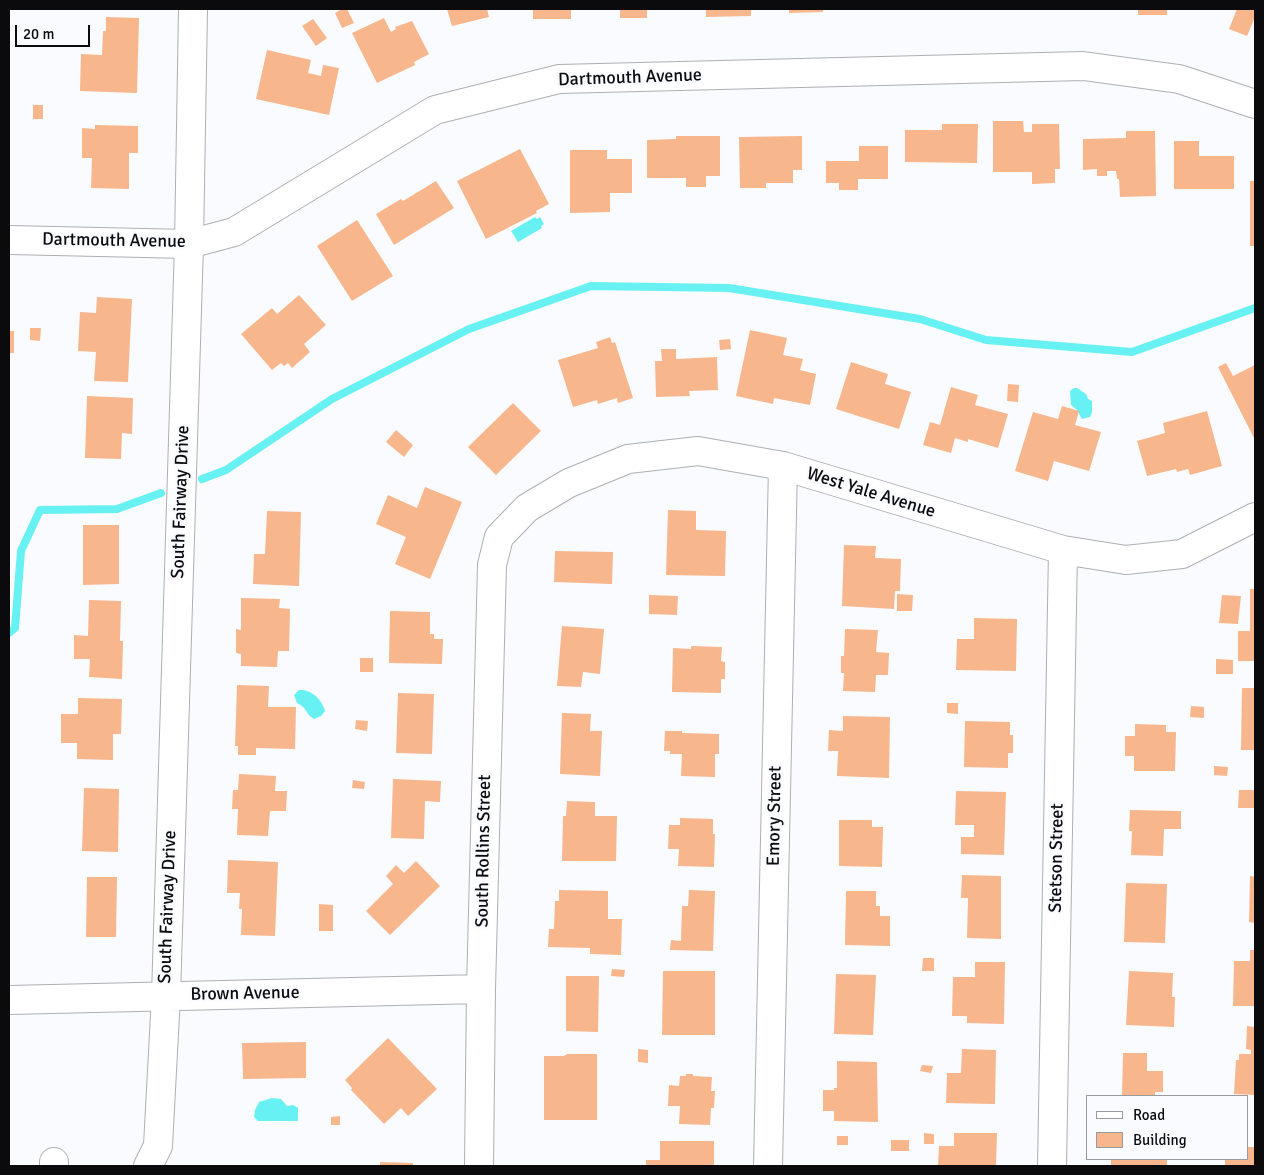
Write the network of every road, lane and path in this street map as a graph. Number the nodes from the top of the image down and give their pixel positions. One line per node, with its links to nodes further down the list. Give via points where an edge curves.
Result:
1 (193, 9): 4 (street, South Fairway Drive)
2 (1255, 104): 4 (street, Dartmouth Avenue, via 1179,79 1083,66 559,78 436,110 234,232)
3 (9, 240): 4 (street, Dartmouth Avenue)
4 (189, 244): 10 (street, South Fairway Drive)
5 (782, 466): 7 (street, West Yale Avenue, via 698,451 628,459 569,483 527,508); 8 (street, West Yale Avenue); 14 (street, Emory Street)
6 (1255, 517): 8 (street, West Yale Avenue, via 1182,554 1126,560)
7 (499, 537): 9 (street, South Rollins Street, via 492,565)
8 (1063, 550): 15 (street, Stetson Street)
9 (481, 989): 10 (street, Brown Avenue); 13 (street, South Rollins Street)
10 (166, 996): 11 (street, Brown Avenue); 12 (street, South Fairway Drive, via 158,1146)
11 (9, 1000)
12 (148, 1166)
13 (479, 1166)
14 (768, 1166)
15 (1052, 1166)

